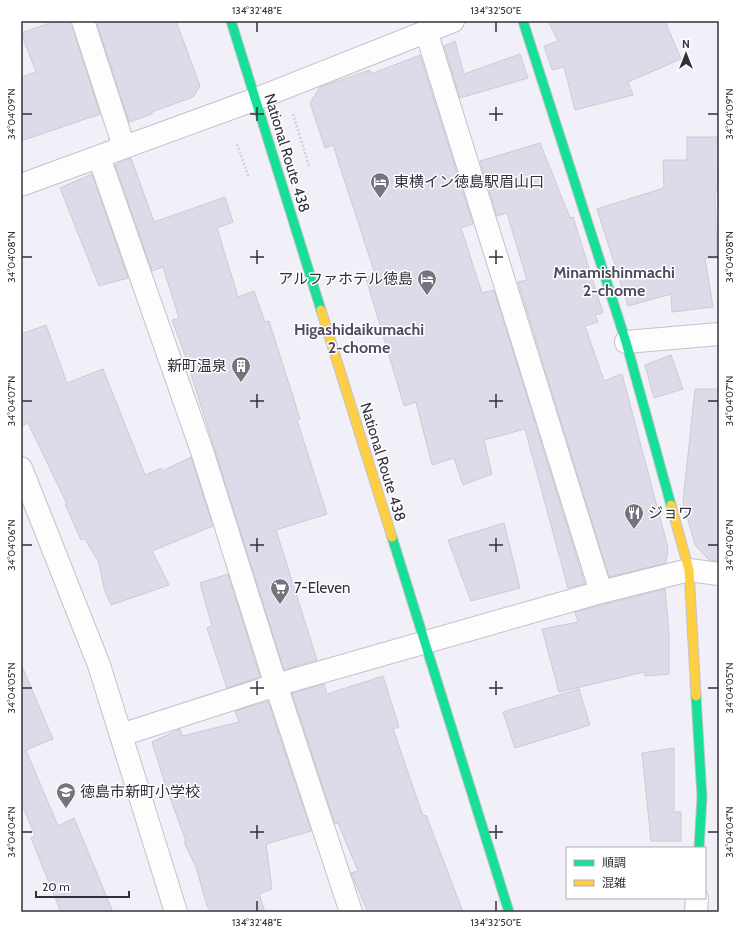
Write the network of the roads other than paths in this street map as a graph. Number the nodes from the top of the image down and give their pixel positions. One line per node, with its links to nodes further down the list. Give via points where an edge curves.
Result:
1 (83, 21): 7 (street)
2 (231, 21): 6 (main road, National Route 438)
3 (453, 21): 5 (street)
4 (523, 21): 11 (main road)
5 (426, 31): 6 (street); 15 (street)
6 (256, 99): 7 (street); 16 (main road, National Route 438)
7 (124, 147): 8 (street)
8 (99, 156): 9 (street); 17 (street, via 203,454)
9 (21, 185)
10 (719, 334): 11 (street)
11 (626, 342): 13 (main road)
12 (21, 468): 18 (street, via 99,665)
13 (689, 570): 14 (street); 15 (street); 19 (main road, via 702,797)
14 (719, 574)
15 (601, 592): 16 (street)
16 (425, 642): 17 (street); 23 (main road, National Route 438)
17 (276, 686): 18 (street); 22 (street)
18 (121, 735): 21 (street)
19 (699, 847)
20 (697, 899): 24 (street)
21 (176, 912)
22 (351, 912)
23 (508, 912)
24 (696, 912)

